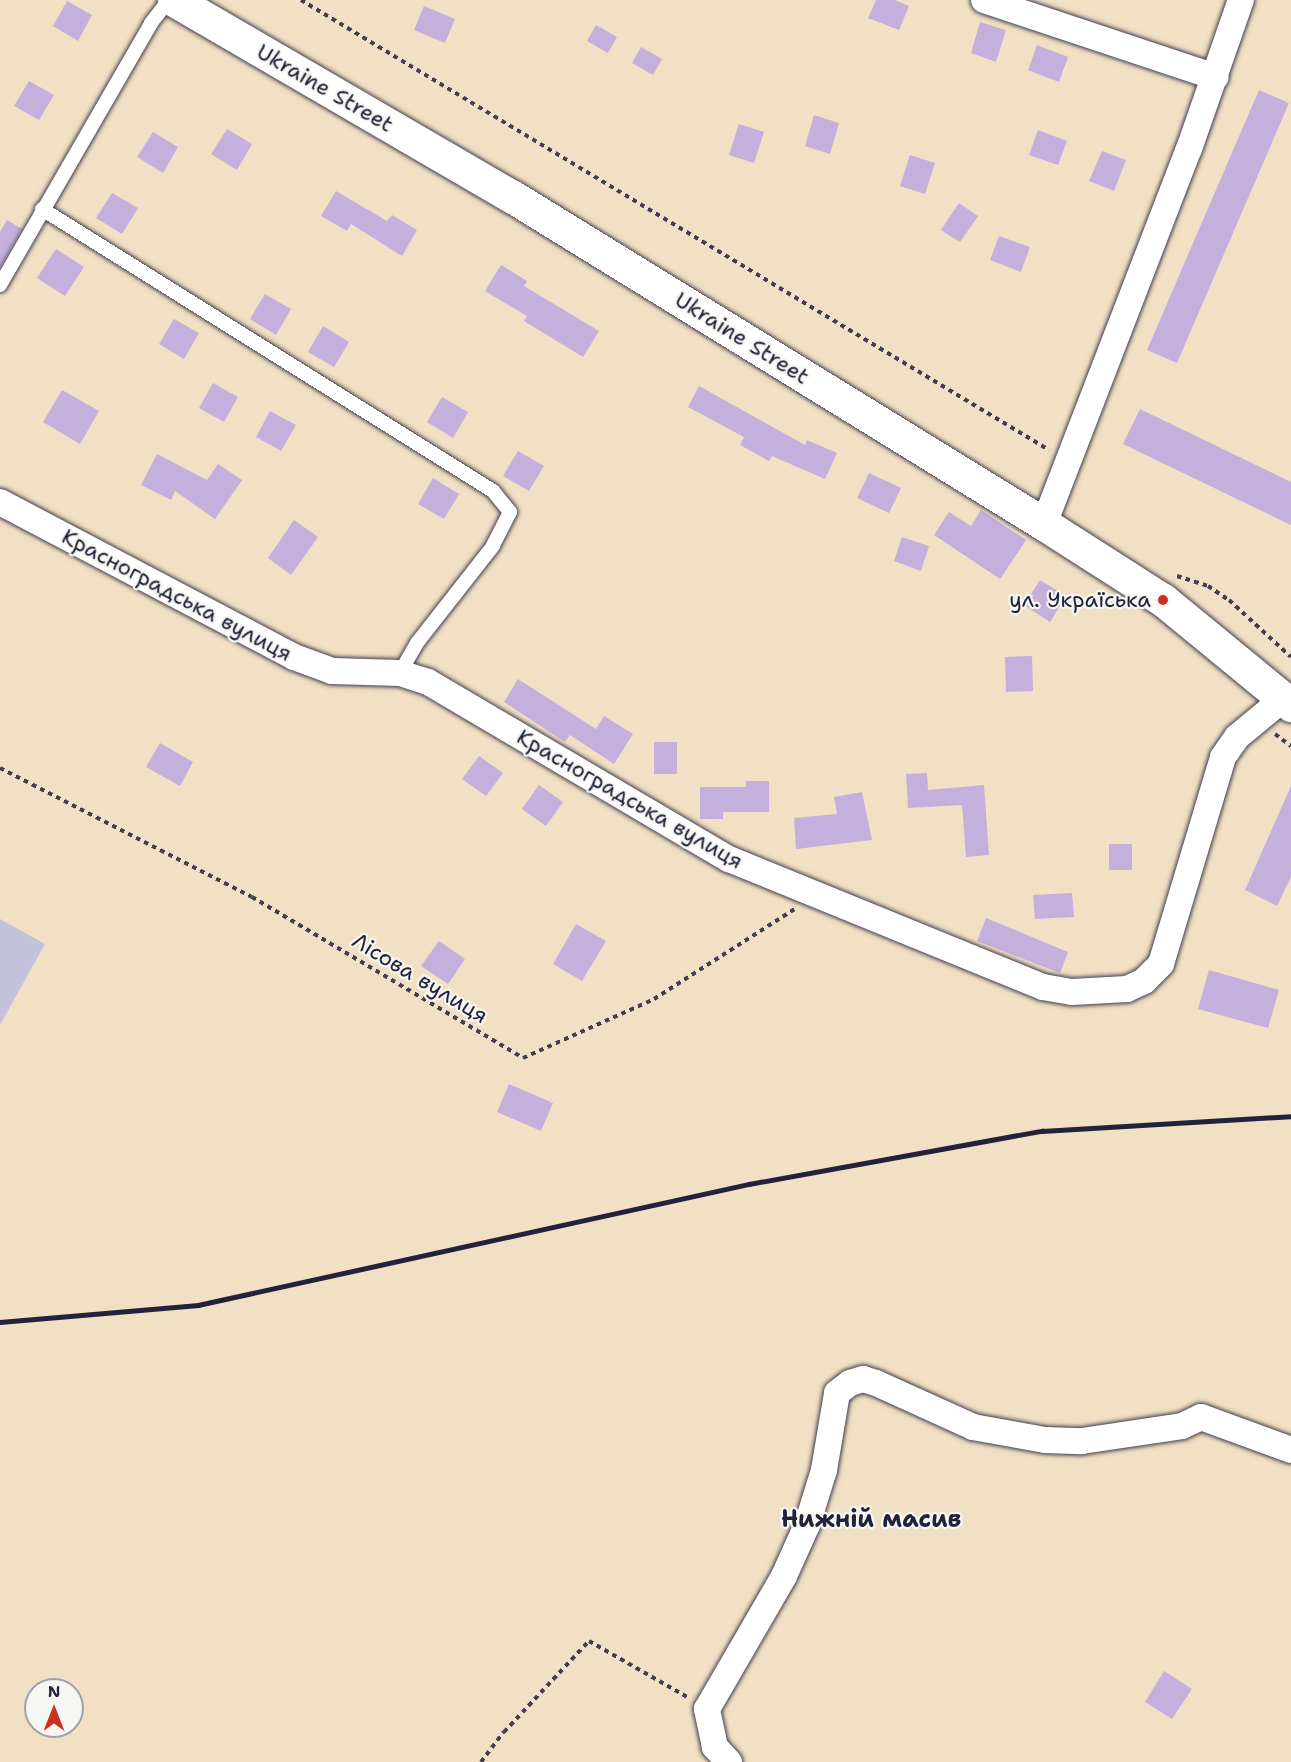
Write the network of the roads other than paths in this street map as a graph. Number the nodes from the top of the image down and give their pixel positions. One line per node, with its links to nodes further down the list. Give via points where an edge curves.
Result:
1 (168, 0): 6 (lane)
2 (174, 0): 9 (street, Ukraine Street, via 513,197)
3 (984, 0): 5 (street)
4 (1241, 0): 5 (street)
5 (1216, 77): 9 (street)
6 (42, 209): 7 (lane); 10 (lane, via 493,491 510,512 493,546 417,643)
7 (0, 285)
8 (0, 502): 10 (street, Красноградська вулиця, via 294,657 332,671)
9 (1044, 524): 11 (street, Ukraine Street, via 1163,600)
10 (400, 673): 11 (street, Красноградська вулиця, via 428,682 729,859 1043,987 1072,992 1127,989 1144,981 1161,964 1223,757 1237,737)
11 (1287, 702)
12 (1291, 1450): 13 (street, via 1201,1417 1171,1428 1082,1441 1046,1440 973,1427 876,1383 863,1379 850,1383 837,1392 824,1470 807,1525 784,1576 707,1709 715,1747)
13 (729, 1762)

